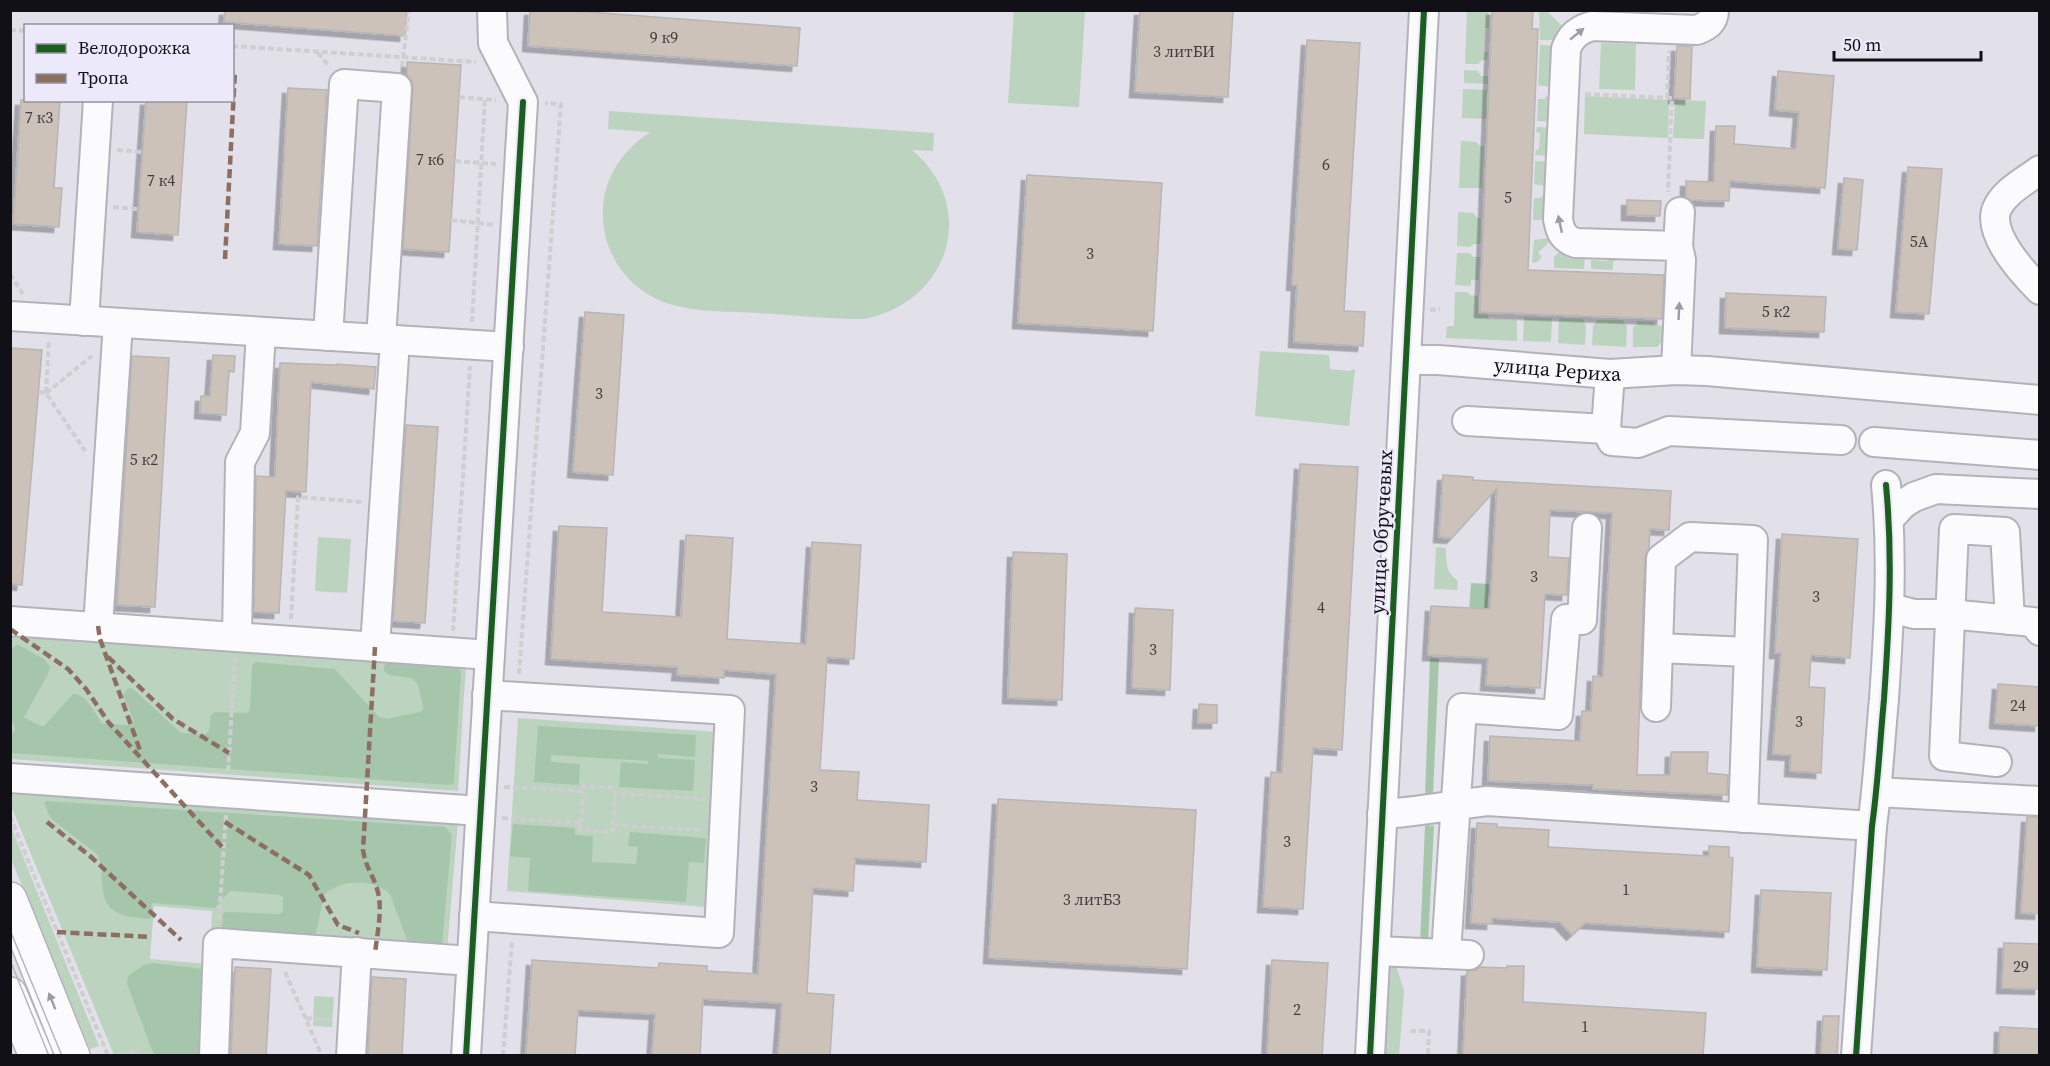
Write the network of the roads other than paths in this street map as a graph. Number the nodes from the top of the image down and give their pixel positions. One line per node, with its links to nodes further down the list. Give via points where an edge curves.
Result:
1 (492, 10): 15 (street, via 493,43 523,102)
2 (1424, 10): 16 (street, улица Обручевых)
3 (1714, 10): 7 (street, one-way to 3, via 1576,243 1567,241 1560,231 1566,49 1580,30 1592,26 1697,30 1708,26)
4 (98, 102): 10 (street)
5 (2040, 170): 8 (street, via 2008,193 1996,210 1995,224 2016,264)
6 (1680, 212): 7 (street)
7 (1678, 246): 17 (street, one-way to 7, via 1681,260)
8 (2040, 290)
9 (10, 316): 10 (street)
10 (84, 321): 11 (street)
11 (117, 329): 12 (street); 33 (street)
12 (261, 332): 13 (street); 35 (street, via 255,433 240,462)
13 (328, 336): 14 (street); 14 (street, via 344,84 397,88)
14 (388, 340): 15 (street); 36 (street)
15 (508, 348): 39 (street)
16 (1406, 360): 18 (street, улица Рериха); 48 (street, улица Обручевых)
17 (1676, 370): 18 (street, улица Рериха); 19 (street, улица Рериха)
18 (1610, 374): 21 (street)
19 (2040, 400)
20 (1467, 421): 21 (street)
21 (1606, 429): 22 (street, via 1612,441 1638,442 1668,431)
22 (1841, 440)
23 (1874, 442): 24 (street)
24 (2040, 455)
25 (1886, 485): 27 (street)
26 (2040, 494): 27 (street, via 1936,489 1914,496)
27 (1889, 519): 29 (street)
28 (1587, 528): 47 (street, via 1582,620 1566,619 1558,715 1462,708)
29 (1891, 608): 30 (street, via 1914,614); 44 (street)
30 (1949, 614): 31 (street); 31 (street, via 1954,529 2005,532); 42 (street, via 1944,756)
31 (2010, 620): 34 (street, via 2032,622)
32 (10, 621): 33 (street)
33 (99, 626): 35 (street)
34 (2040, 631)
35 (237, 637): 36 (street)
36 (375, 647): 39 (street)
37 (1658, 648): 38 (street); 38 (street, via 1660,559 1690,537 1700,537 1754,540); 41 (street)
38 (1748, 652): 49 (street)
39 (490, 655): 40 (street)
40 (487, 695): 45 (street); 52 (street, via 730,710 727,800 719,933)
41 (1656, 707)
42 (1997, 762)
43 (10, 778): 45 (street)
44 (1877, 792): 46 (street); 50 (street)
45 (495, 800): 52 (street)
46 (2040, 801)
47 (1455, 804): 48 (street); 49 (street, via 1486,801); 53 (street, via 1457,954)
48 (1382, 814): 53 (street, улица Обручевых)
49 (1743, 818): 50 (street)
50 (1872, 826): 63 (street)
51 (10, 899): 58 (main road, one-way to 51)
52 (474, 916): 55 (street)
53 (1376, 951): 62 (street, улица Обручевых)
54 (357, 952): 55 (street); 59 (street, via 218,944); 60 (street)
55 (471, 961): 61 (street)
56 (10, 994): 57 (main road)
57 (36, 1056)
58 (74, 1056)
59 (214, 1056)
60 (351, 1056)
61 (466, 1056)
62 (1370, 1056)
63 (1856, 1056)

